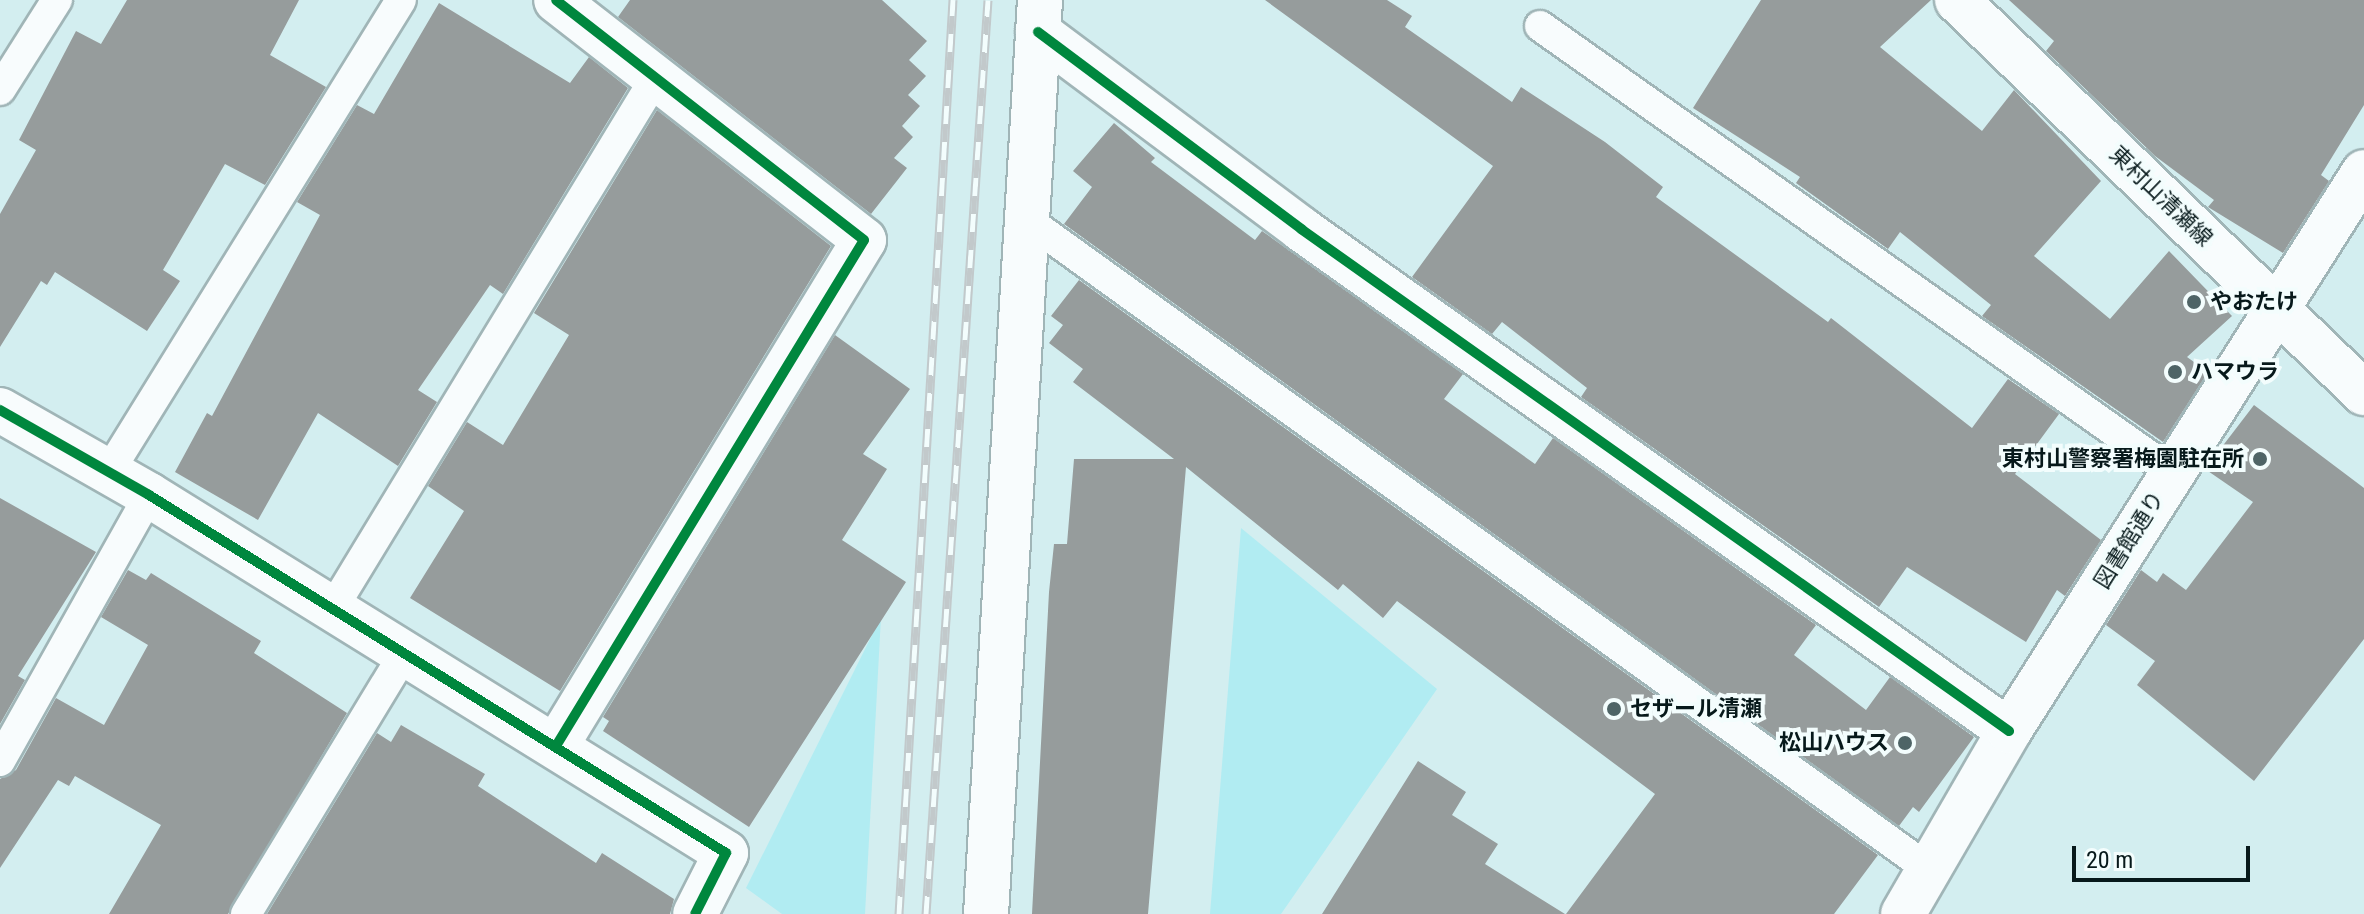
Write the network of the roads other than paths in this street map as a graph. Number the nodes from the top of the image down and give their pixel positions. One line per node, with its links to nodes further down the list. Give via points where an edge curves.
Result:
1 (57, 0): 8 (lane)
2 (401, 0): 15 (lane)
3 (556, 0): 7 (street)
4 (1957, 0): 11 (street, 東村山清瀬線)
5 (1039, 16): 10 (street); 19 (street, via 1301,229)
6 (1540, 26): 14 (lane)
7 (656, 77): 17 (lane); 20 (street, via 864,240)
8 (0, 90)
9 (2364, 172): 11 (street, 図書館通り)
10 (1027, 220): 22 (lane); 25 (street)
11 (2280, 312): 12 (street, 東村山清瀬線); 14 (street, 図書館通り)
12 (2364, 393)
13 (0, 410): 15 (street)
14 (2172, 472): 19 (street, 図書館通り)
15 (108, 473): 16 (street)
16 (149, 495): 17 (street); 21 (lane)
17 (331, 611): 18 (street)
18 (405, 652): 20 (street); 23 (lane)
19 (2009, 731): 22 (street, 図書館通り)
20 (556, 746): 24 (street, via 726,853)
21 (0, 761)
22 (1930, 870): 26 (street, 図書館通り)
23 (246, 914)
24 (695, 914)
25 (986, 914)
26 (1903, 914)

